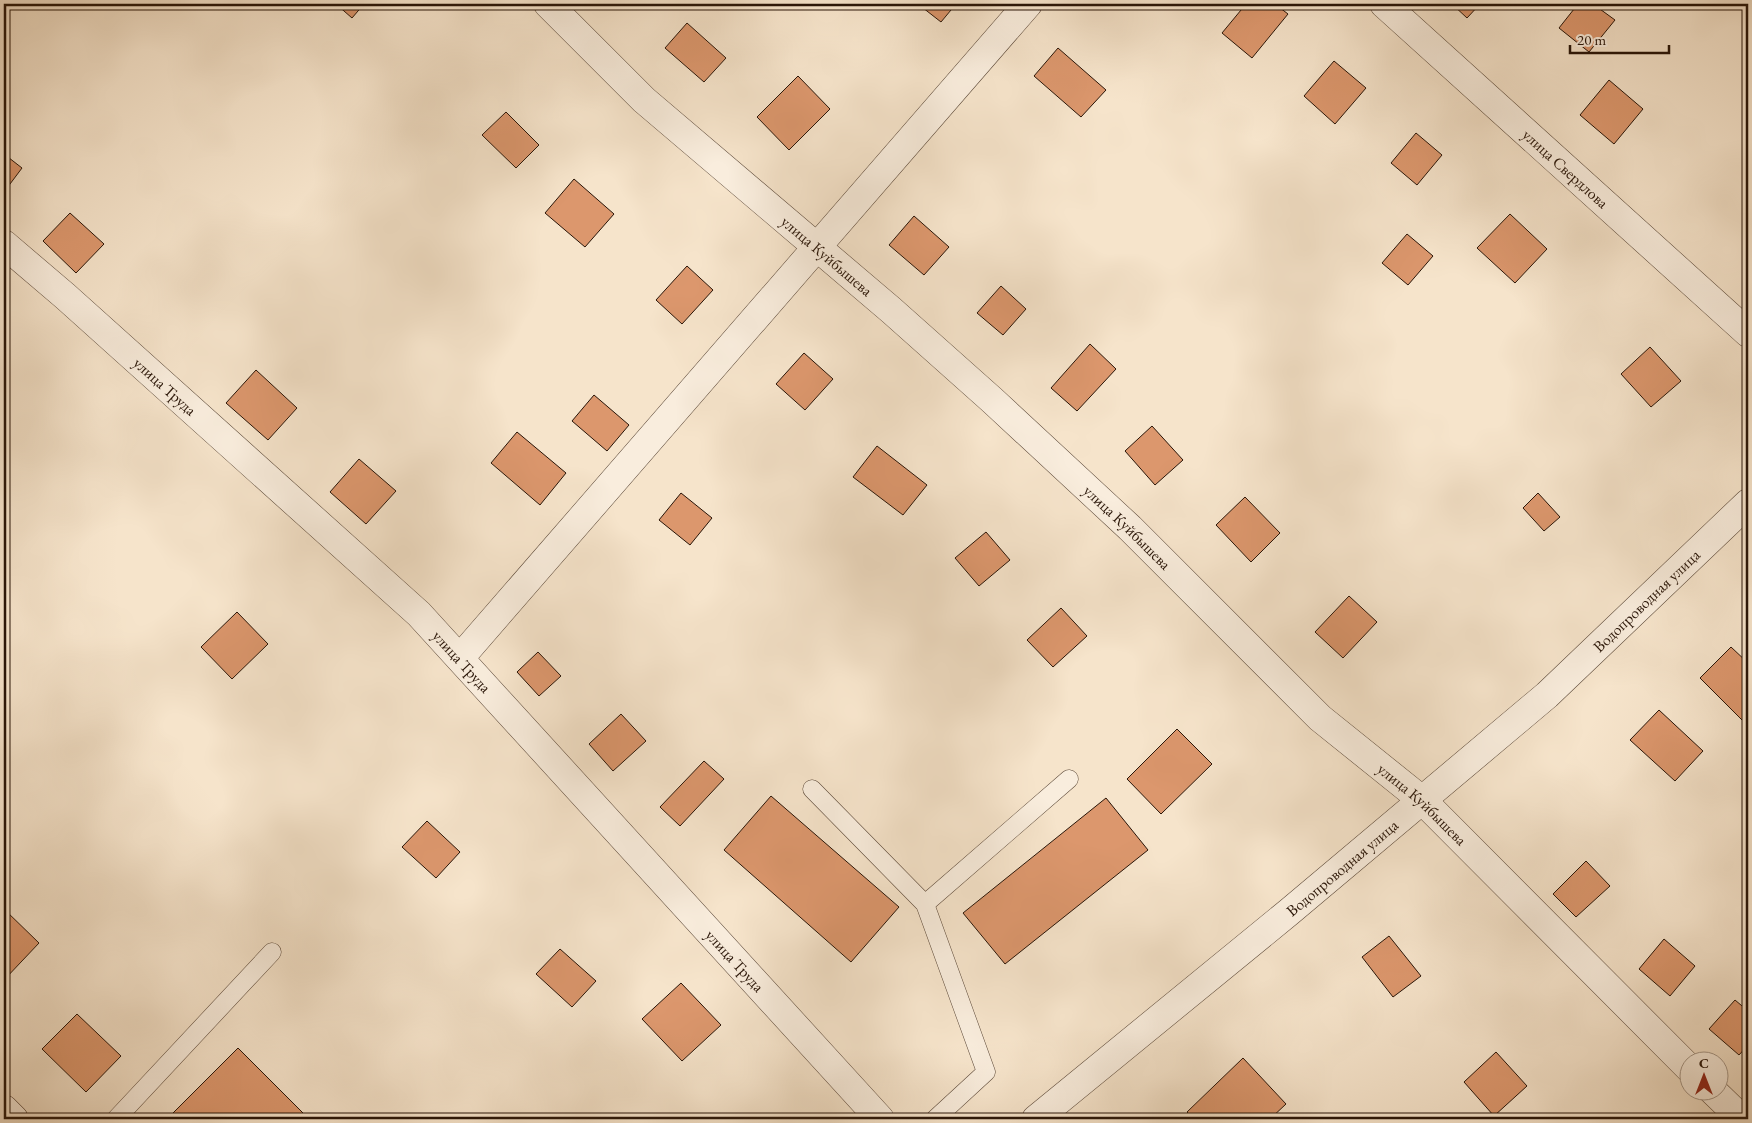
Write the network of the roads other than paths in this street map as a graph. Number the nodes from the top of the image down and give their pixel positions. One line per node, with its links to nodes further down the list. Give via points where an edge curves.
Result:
1 (548, 4): 5 (street, улица Куйбышева, via 644,100)
2 (1028, 4): 5 (street)
3 (1384, 4): 6 (street, улица Свердлова)
4 (4, 244): 8 (street, улица Труда, via 419,614)
5 (817, 247): 8 (street); 11 (street, улица Куйбышева, via 985,393 1130,528 1320,718)
6 (1748, 333)
7 (1748, 503): 11 (street, Водопроводная улица, via 1547,695)
8 (460, 658): 19 (street, улица Труда)
9 (1068, 779): 12 (lane)
10 (812, 789): 12 (lane)
11 (1422, 800): 14 (street, улица Куйбышева); 21 (street, Водопроводная улица)
12 (925, 904): 20 (lane, via 986,1072)
13 (272, 952): 18 (lane)
14 (1680, 1059)
15 (1722, 1100): 22 (street)
16 (4, 1109): 17 (street)
17 (14, 1119)
18 (116, 1119)
19 (880, 1119)
20 (935, 1119)
21 (1036, 1119)
22 (1742, 1119)

